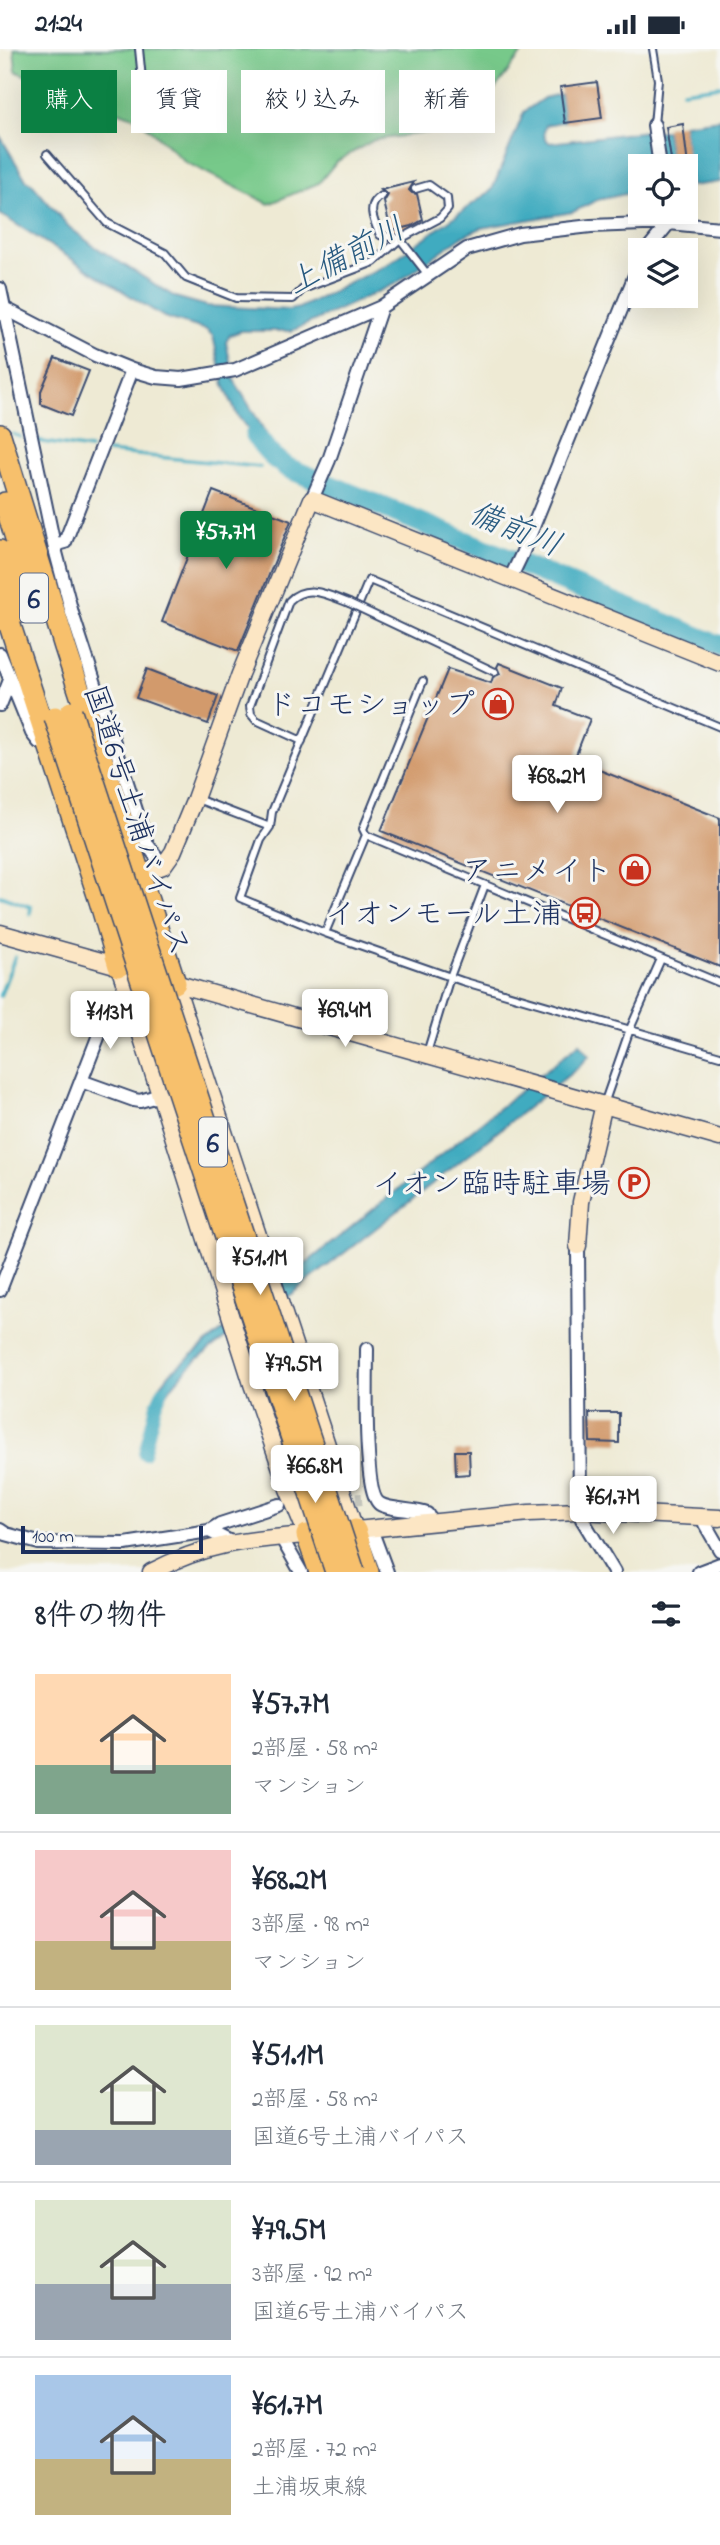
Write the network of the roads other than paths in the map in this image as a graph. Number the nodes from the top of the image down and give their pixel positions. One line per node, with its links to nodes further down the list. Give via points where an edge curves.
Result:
1 (139, 49): 3 (lane)
2 (653, 49): 4 (lane, via 659,80)
3 (141, 70)
4 (654, 125): 6 (street)
5 (47, 154): 12 (lane, via 107,223 165,253 186,278 236,298 293,299 303,289 374,263)
6 (658, 154)
7 (415, 189): 12 (lane, via 436,188 447,198 448,209)
8 (382, 196): 12 (lane, via 371,208 373,221 380,235)
9 (628, 222): 13 (street, via 520,233 467,249)
10 (698, 223): 11 (street)
11 (720, 228)
12 (400, 239): 13 (lane)
13 (425, 272): 17 (street)
14 (0, 289): 16 (street)
15 (628, 293): 24 (street)
16 (2, 306): 18 (street); 22 (street)
17 (382, 307): 18 (street, via 235,370 181,379); 21 (street, via 330,460)
18 (132, 370): 22 (street, via 65,543)
19 (0, 435): 40 (highway)
20 (0, 484): 32 (highway, 国道6号土浦バイパス / 6)
21 (313, 494): 24 (street); 36 (street)
22 (54, 545): 39 (street, via 147,844)
23 (0, 551): 32 (highway, 国道6号土浦バイパス / 6)
24 (513, 573): 27 (street)
25 (0, 595): 35 (highway)
26 (0, 654): 29 (street)
27 (720, 663)
28 (495, 672): 34 (lane, bridge, via 319,591 296,594 289,601 250,706 256,720)
29 (10, 680): 31 (street); 35 (street, via 32,733)
30 (423, 681): 38 (lane, via 363,829)
31 (0, 705)
32 (63, 715): 77 (highway, 国道6号土浦バイパス / 6, bridge); 78 (highway, 国道6号土浦バイパス / 6, bridge)
33 (720, 727): 34 (lane, via 369,580)
34 (302, 741): 37 (lane)
35 (49, 746): 42 (highway)
36 (195, 799): 37 (lane); 39 (street)
37 (270, 827): 44 (lane, via 240,898)
38 (366, 835): 41 (lane); 44 (lane)
39 (163, 866): 40 (street)
40 (140, 875): 42 (street, via 117,881); 48 (highway)
41 (485, 885): 45 (lane); 47 (lane)
42 (100, 901): 46 (highway)
43 (0, 933): 46 (street)
44 (325, 933): 47 (lane)
45 (660, 959): 49 (lane); 51 (lane)
46 (118, 966): 48 (street); 56 (street)
47 (450, 977): 51 (lane); 52 (lane)
48 (175, 983): 52 (street); 55 (street)
49 (720, 983)
50 (109, 1009): 54 (street)
51 (631, 1029): 53 (lane); 57 (lane)
52 (427, 1053): 57 (street)
53 (720, 1056)
54 (81, 1080): 56 (street, via 134,1100); 60 (street)
55 (207, 1080): 56 (street); 66 (street)
56 (160, 1095): 69 (street)
57 (604, 1104): 58 (street); 59 (street, via 582,1202)
58 (720, 1138)
59 (578, 1246): 63 (street)
60 (0, 1290)
61 (367, 1349): 65 (street, via 368,1499 427,1514)
62 (279, 1505): 67 (street)
63 (580, 1511): 64 (street); 65 (street); 81 (street)
64 (712, 1518): 72 (street, via 705,1524)
65 (430, 1522): 66 (street)
66 (363, 1529): 69 (street); 79 (highway); 80 (street)
67 (209, 1531): 68 (street, via 125,1543 39,1543); 71 (street)
68 (2, 1533)
69 (307, 1535): 70 (street); 76 (highway)
70 (281, 1537): 71 (street); 75 (street)
71 (231, 1542): 74 (street)
72 (720, 1550)
73 (720, 1564): 82 (street)
74 (150, 1572)
75 (301, 1572)
76 (320, 1572)
77 (336, 1572)
78 (354, 1572)
79 (368, 1572)
80 (387, 1572)
81 (614, 1572)
82 (699, 1572)

